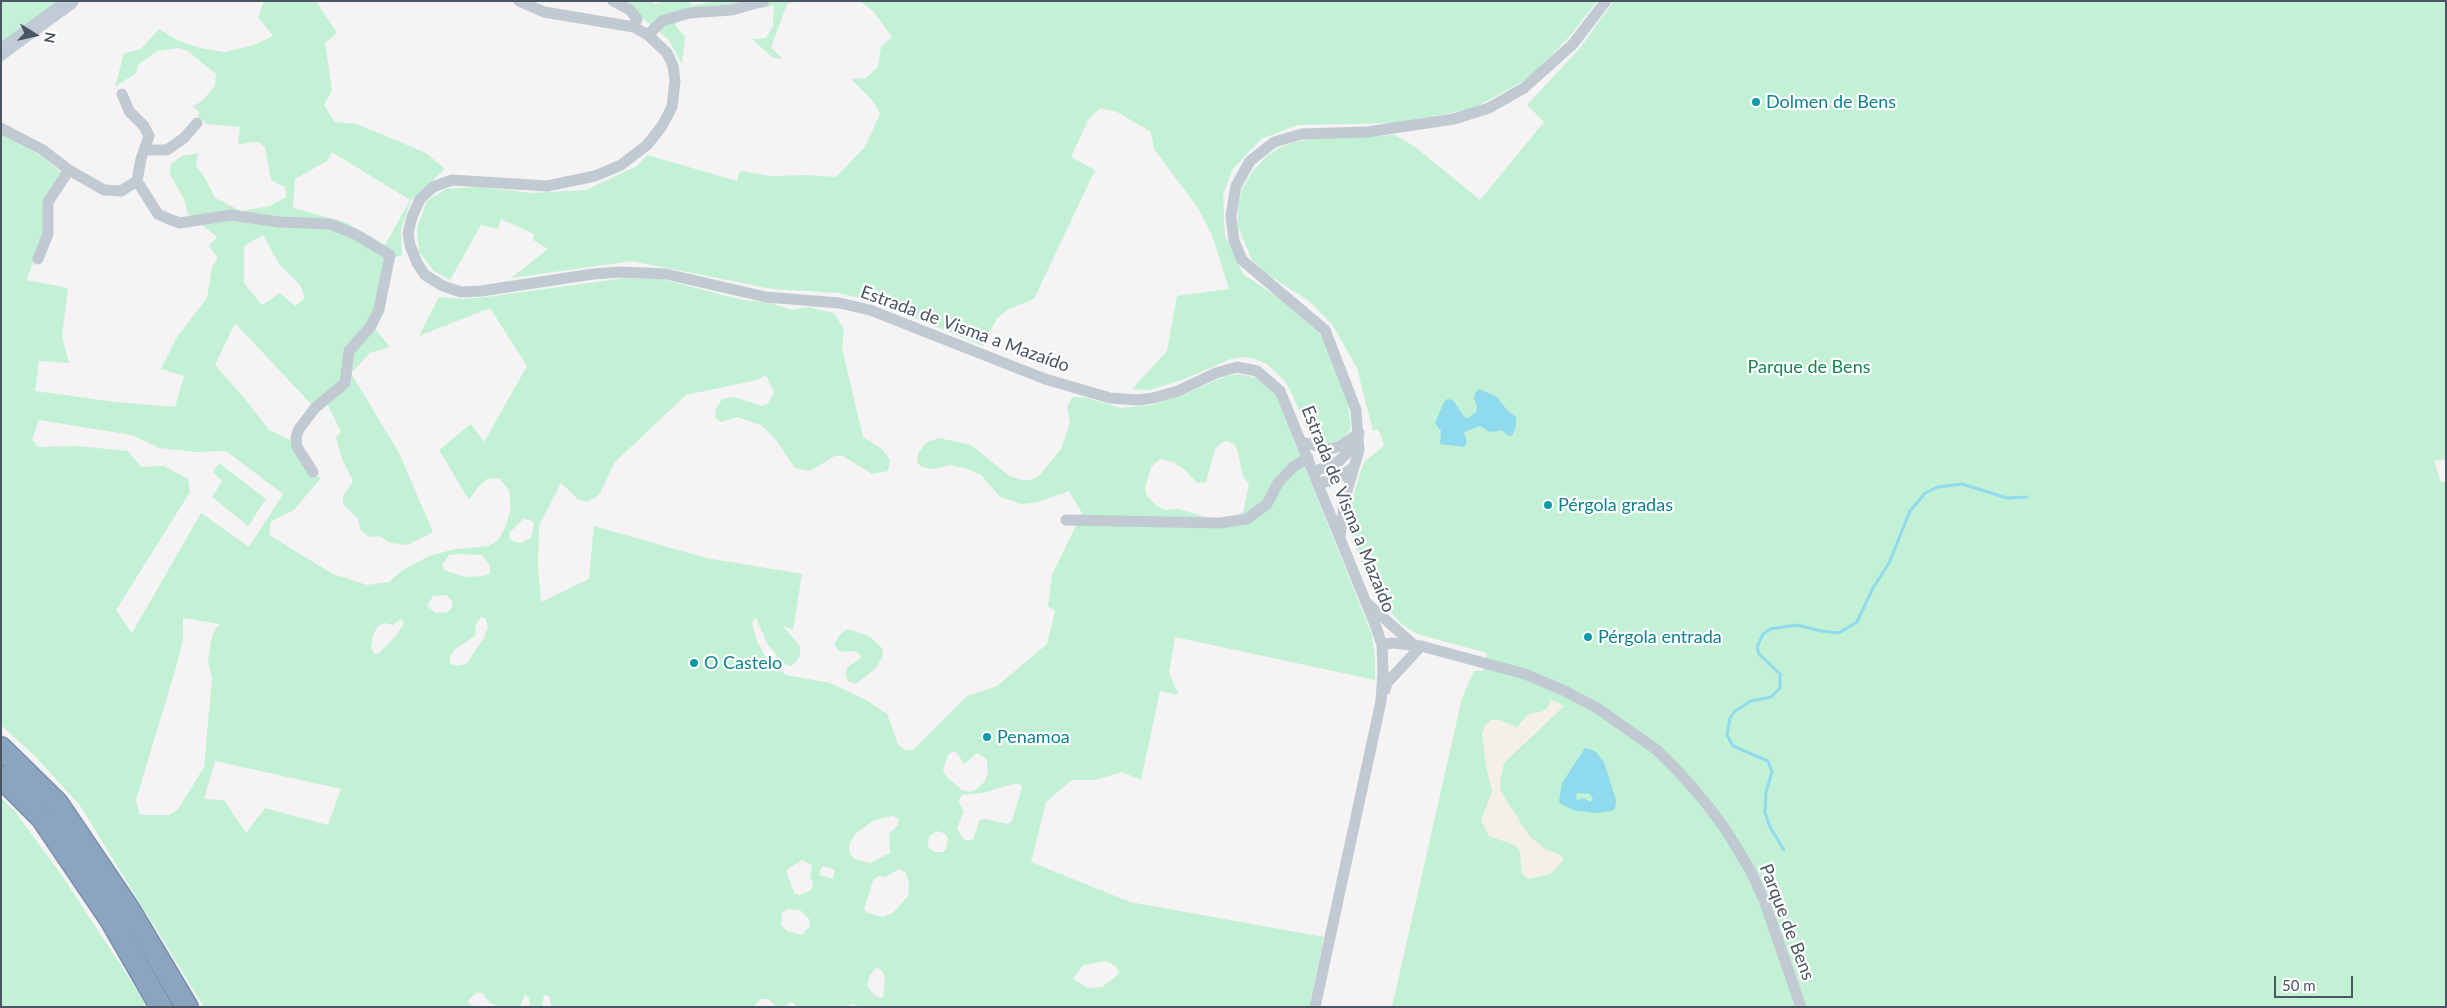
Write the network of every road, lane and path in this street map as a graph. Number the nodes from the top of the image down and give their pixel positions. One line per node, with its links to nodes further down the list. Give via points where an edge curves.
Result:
1 (71, 1): 8 (street)
2 (519, 1): 6 (street, Estrada de Visma a Mazaído, via 544,12)
3 (613, 1): 6 (street, via 630,10 637,19)
4 (764, 1): 7 (street, via 732,10 689,13 662,21)
5 (1606, 1): 18 (street, via 1573,44 1524,88 1488,108 1454,118 1367,132 1302,134 1274,142 1250,160 1236,186 1230,216 1234,240 1242,260 1325,330 1356,410)
6 (634, 27): 7 (street, Estrada de Visma a Mazaído)
7 (648, 35): 15 (street, Estrada de Visma a Mazaído, via 667,54 675,81 672,107 647,144 610,170 564,184 547,186 452,180 433,187 420,199 412,217 408,233)
8 (1, 52)
9 (122, 94): 12 (street, via 129,111 149,136)
10 (197, 123): 12 (street, via 167,150)
11 (1, 128): 13 (street, via 43,150)
12 (144, 150): 14 (street)
13 (69, 170): 14 (street, via 104,190 121,191); 17 (street, via 48,202 48,234)
14 (137, 181): 16 (street, via 158,214 169,220 180,223 231,215 279,222 330,224 355,234)
15 (410, 246): 16 (street); 19 (street, Estrada de Visma a Mazaído, via 426,275 443,286 462,292 593,274 641,272 691,279 766,297 853,306 877,312 1045,379 1110,398 1153,398 1178,391 1229,368 1249,368 1265,376 1280,391)
16 (390, 255): 22 (street, via 380,309 371,326 349,351 344,383 315,408 296,437 297,447)
17 (38, 259)
18 (1359, 433): 19 (street, via 1329,450); 21 (street); 23 (street, via 1350,451 1339,461)
19 (1302, 442): 20 (street, Estrada de Visma a Mazaído)
20 (1308, 458): 23 (street, Estrada de Visma a Mazaído); 25 (street, via 1294,466 1278,483 1267,504 1248,519 1220,523)
21 (1355, 466): 24 (street, via 1335,480); 26 (street, via 1345,498)
22 (313, 472)
23 (1314, 472): 24 (street, Estrada de Visma a Mazaído)
24 (1318, 484): 26 (street, Estrada de Visma a Mazaído)
25 (1066, 520)
26 (1339, 541): 27 (street, Estrada de Visma a Mazaído)
27 (1366, 602): 28 (street, Estrada de Visma a Mazaído); 29 (street, Parque de Bens)
28 (1382, 645): 29 (street, Parque de Bens); 30 (street, Estrada de Visma a Mazaído)
29 (1418, 646): 30 (street, via 1387,683); 36 (street, Parque de Bens, via 1525,674 1565,691 1635,733 1678,770 1726,830 1750,870 1764,900)
30 (1381, 702): 35 (street, Estrada de Visma a Mazaído)
31 (1, 748): 34 (highway, via 56,802 128,908)
32 (1, 777): 33 (highway, via 42,818 111,920)
33 (161, 1007)
34 (187, 1007)
35 (1315, 1007)
36 (1801, 1007)

